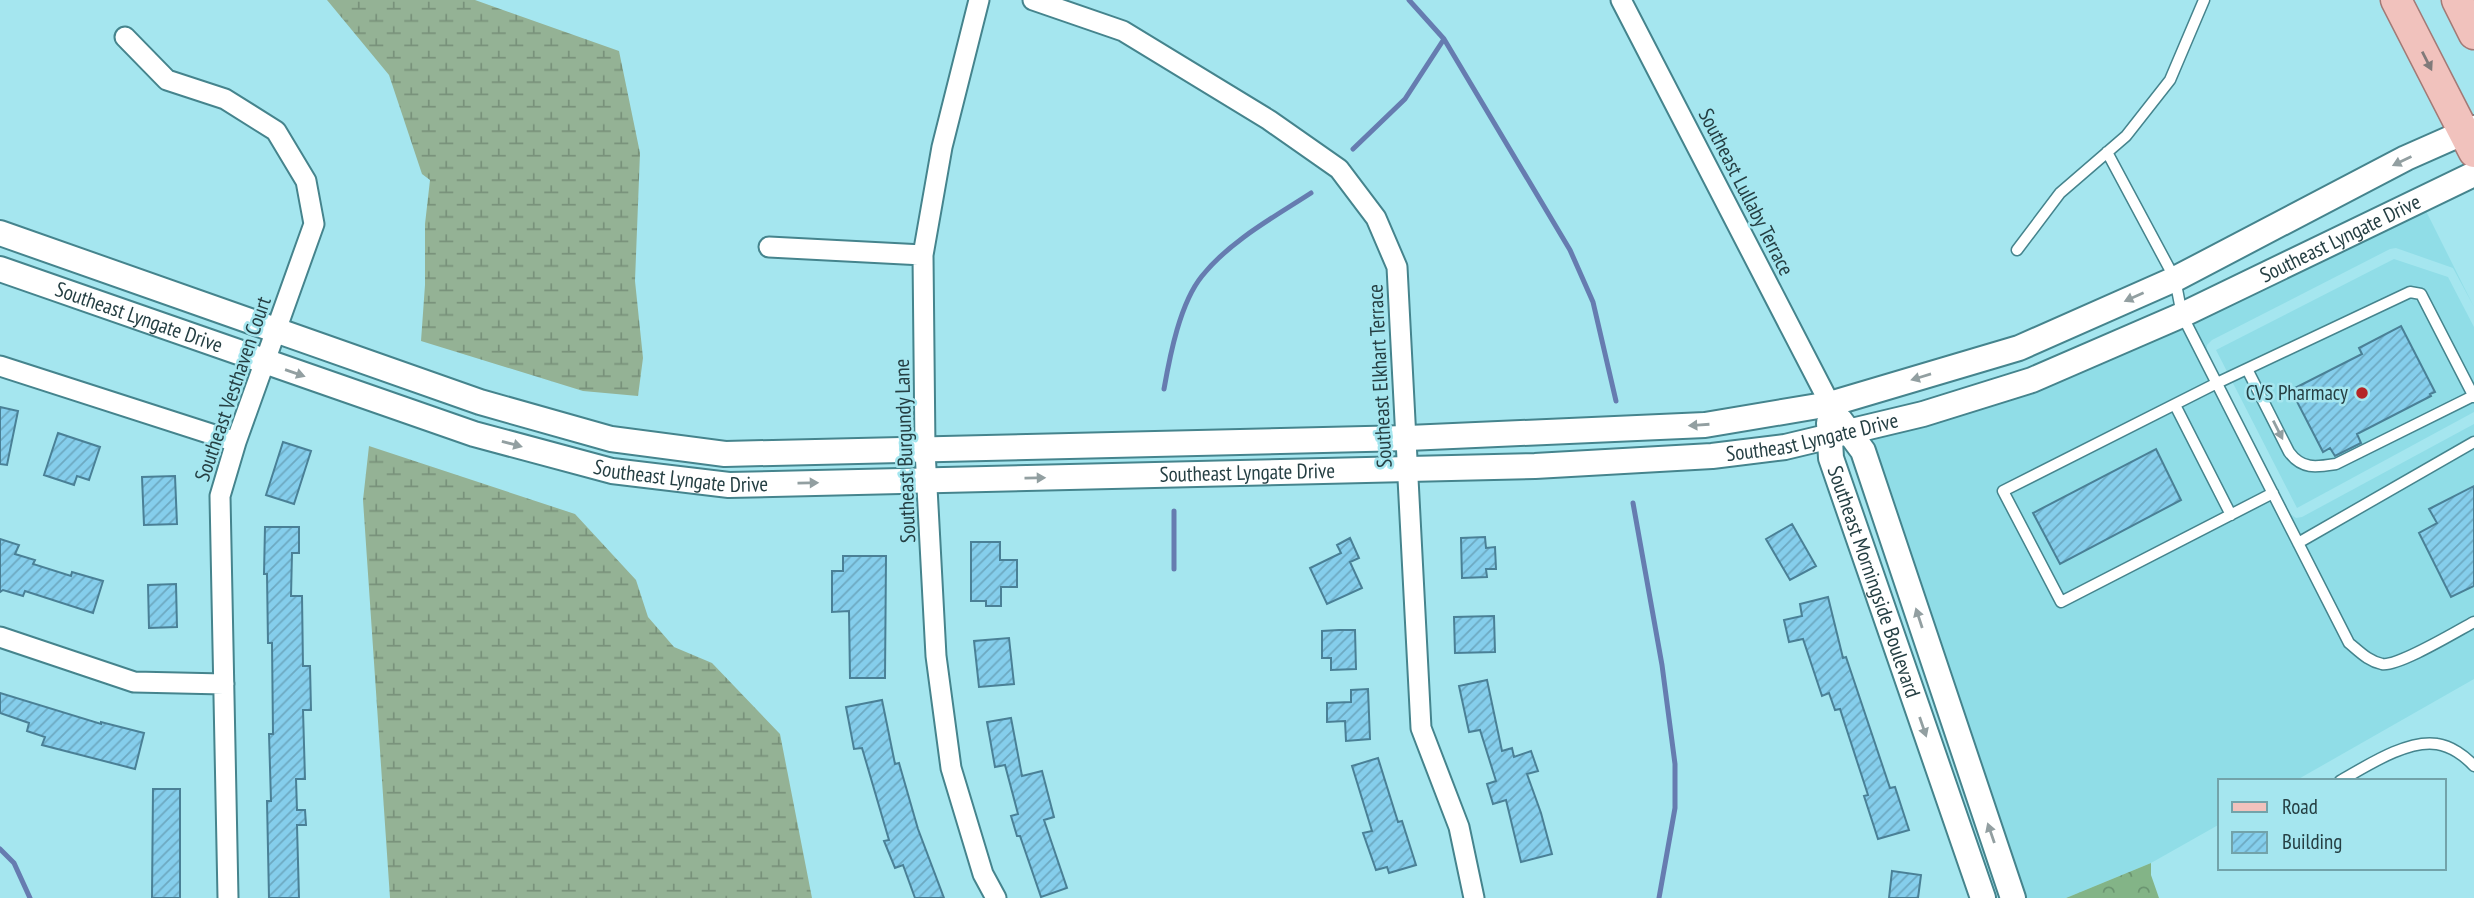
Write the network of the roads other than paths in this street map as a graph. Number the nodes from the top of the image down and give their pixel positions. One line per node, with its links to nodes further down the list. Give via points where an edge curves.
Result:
1 (979, 0): 15 (street, Southeast Burgundy Lane, via 942,147)
2 (1033, 0): 28 (street, Southeast Elkhart Terrace, via 1124,31 1339,169 1376,218 1397,267)
3 (1621, 0): 25 (street, Southeast Lullaby Terrace)
4 (2204, 0): 10 (lane, via 2170,80 2126,136)
5 (2396, 0): 9 (main road, one-way to 9)
6 (2457, 0): 7 (main road)
7 (2474, 33)
8 (125, 37): 19 (street, Southeast Vesthaven Court, via 167,80 225,99 276,131 306,181 314,224)
9 (2471, 137): 17 (street, Southeast Lyngate Drive, one-way to 17, via 2406,158)
10 (2107, 152): 14 (lane, via 2060,193); 17 (lane)
11 (2474, 174): 18 (street, Southeast Lyngate Drive)
12 (0, 233): 19 (street, Southeast Lyngate Drive)
13 (769, 247): 15 (street)
14 (2017, 250)
15 (923, 255): 31 (street, Southeast Burgundy Lane)
16 (0, 269): 20 (street, Southeast Lyngate Drive)
17 (2175, 279): 18 (lane); 25 (street, Southeast Lyngate Drive, one-way to 25, via 2019,348)
18 (2182, 315): 23 (lane); 27 (street, Southeast Lyngate Drive, via 2032,380 1923,414)
19 (277, 330): 20 (street, Southeast Vesthaven Court); 31 (street, Southeast Lyngate Drive, via 480,402 611,439 725,454)
20 (265, 362): 29 (street, Southeast Vesthaven Court); 33 (street, Southeast Lyngate Drive, one-way to 33, via 474,433 612,471 729,485)
21 (0, 366): 29 (street)
22 (2247, 369): 23 (lane); 24 (lane, one-way to 24, via 2289,452 2312,467 2336,464); 24 (lane, via 2410,292 2421,294)
23 (2217, 383): 26 (lane); 34 (lane)
24 (2474, 396)
25 (1830, 404): 27 (street, Southeast Morningside Boulevard); 28 (street, Southeast Lyngate Drive, one-way to 28, via 1705,425)
26 (2175, 405): 35 (lane); 35 (lane, via 2003,491 2061,602)
27 (1838, 434): 32 (street, Southeast Lyngate Drive, via 1785,447 1712,456); 39 (street, Southeast Morningside Boulevard, one-way to 27, via 1863,451); 41 (street, Southeast Morningside Boulevard, via 1831,458)
28 (1408, 438): 31 (street, Southeast Lyngate Drive); 32 (street, Southeast Elkhart Terrace)
29 (236, 442): 40 (street, Southeast Vesthaven Court, via 220,496)
30 (2474, 442): 36 (lane)
31 (925, 450): 33 (street, Southeast Burgundy Lane)
32 (1408, 470): 33 (street, Southeast Lyngate Drive, one-way to 32); 46 (street, Southeast Elkhart Terrace, via 1421,728 1459,827)
33 (927, 481): 45 (street, Southeast Burgundy Lane, via 936,656 951,768 983,874)
34 (2273, 493): 35 (lane); 36 (lane)
35 (2231, 515)
36 (2298, 544): 37 (lane, via 2349,643 2368,659 2386,665)
37 (2474, 622)
38 (0, 638): 40 (street, via 134,682)
39 (1939, 678): 41 (street); 48 (street, Southeast Morningside Boulevard, one-way to 39)
40 (224, 684): 44 (street, Southeast Vesthaven Court)
41 (1910, 687): 47 (street, Southeast Morningside Boulevard, one-way to 47)
42 (2474, 766): 43 (lane, via 2463,755 2437,744 2411,747)
43 (2344, 779)
44 (228, 898)
45 (996, 898)
46 (1474, 898)
47 (1983, 898)
48 (2013, 898)

